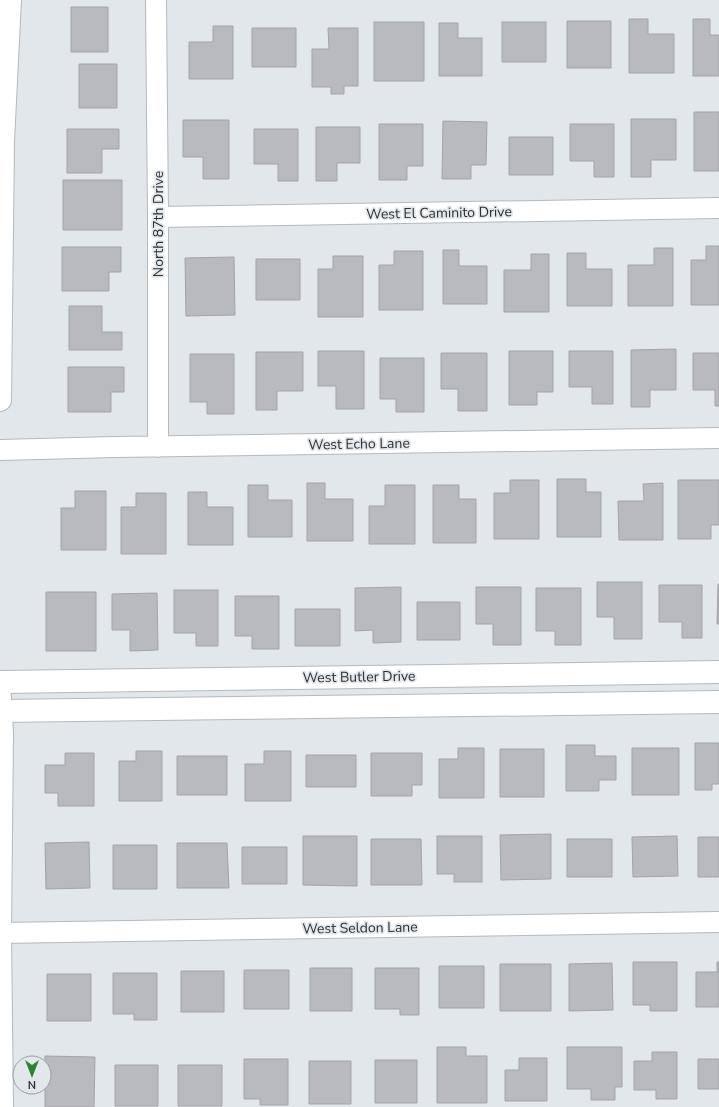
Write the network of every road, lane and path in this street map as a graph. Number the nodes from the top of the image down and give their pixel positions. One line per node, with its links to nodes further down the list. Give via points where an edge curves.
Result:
1 (10, 0): 5 (street, via 3,141)
2 (156, 0): 4 (street, North 87th Drive)
3 (719, 208): 4 (street, West El Caminito Drive)
4 (158, 217): 7 (street, North 87th Drive)
5 (0, 400)
6 (719, 438): 7 (street, West Echo Lane)
7 (158, 448): 8 (street, West Echo Lane)
8 (0, 450)
9 (719, 672): 10 (street, West Butler Drive)
10 (0, 682)
11 (0, 697): 13 (street)
12 (719, 702): 13 (street, West Butler Drive)
13 (0, 711): 15 (street)
14 (719, 922): 15 (street, West Seldon Lane)
15 (0, 933): 16 (street)
16 (2, 1107)

